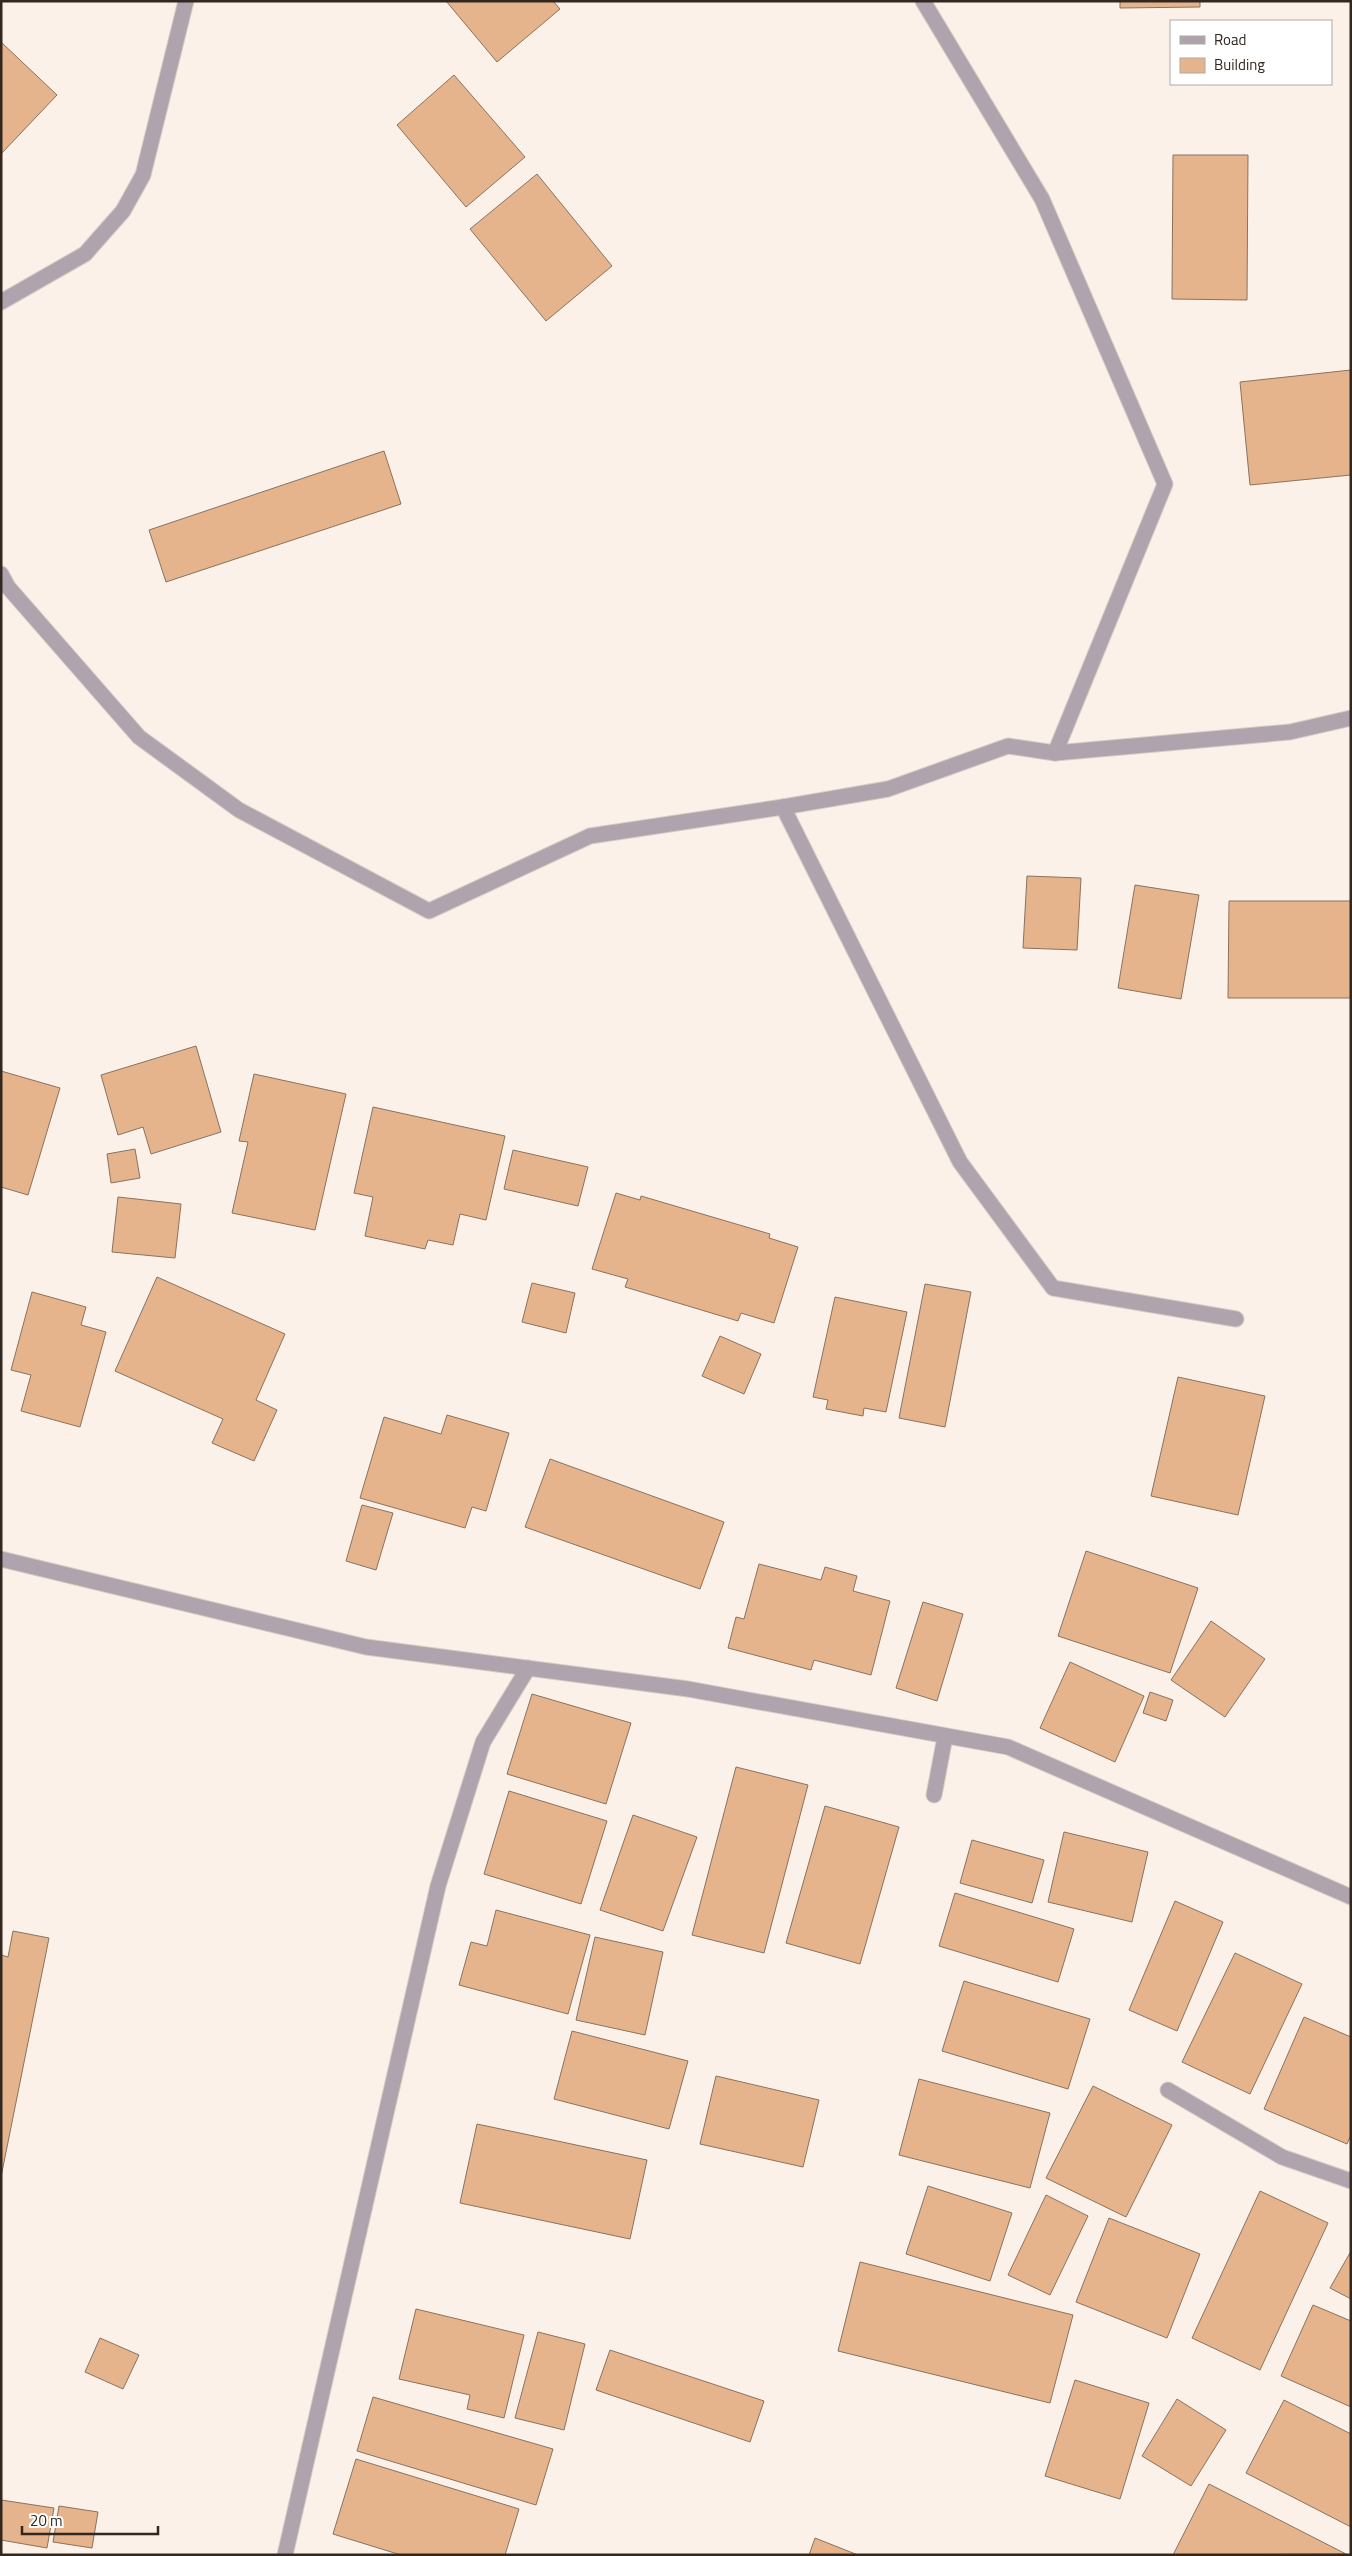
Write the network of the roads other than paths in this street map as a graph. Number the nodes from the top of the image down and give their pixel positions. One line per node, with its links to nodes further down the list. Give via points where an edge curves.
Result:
1 (186, 1): 3 (street, via 143,175 123,211 85,254)
2 (923, 1): 6 (street, via 1042,199 1166,484)
3 (1, 302)
4 (1, 574): 7 (street, via 8,588 139,737 239,810 429,911 590,836)
5 (1351, 718): 6 (street, via 1290,732)
6 (1055, 753): 7 (street, via 1008,746 888,789)
7 (783, 807): 8 (street, via 960,1162 1052,1288)
8 (1236, 1319)
9 (1, 1559): 10 (street, via 366,1647)
10 (528, 1668): 11 (street, via 688,1689); 16 (street, via 483,1742 438,1886)
11 (945, 1736): 12 (street); 13 (street, via 1008,1747)
12 (934, 1795)
13 (1351, 1897)
14 (1168, 2090): 15 (street, via 1282,2157)
15 (1351, 2180)
16 (285, 2555)

